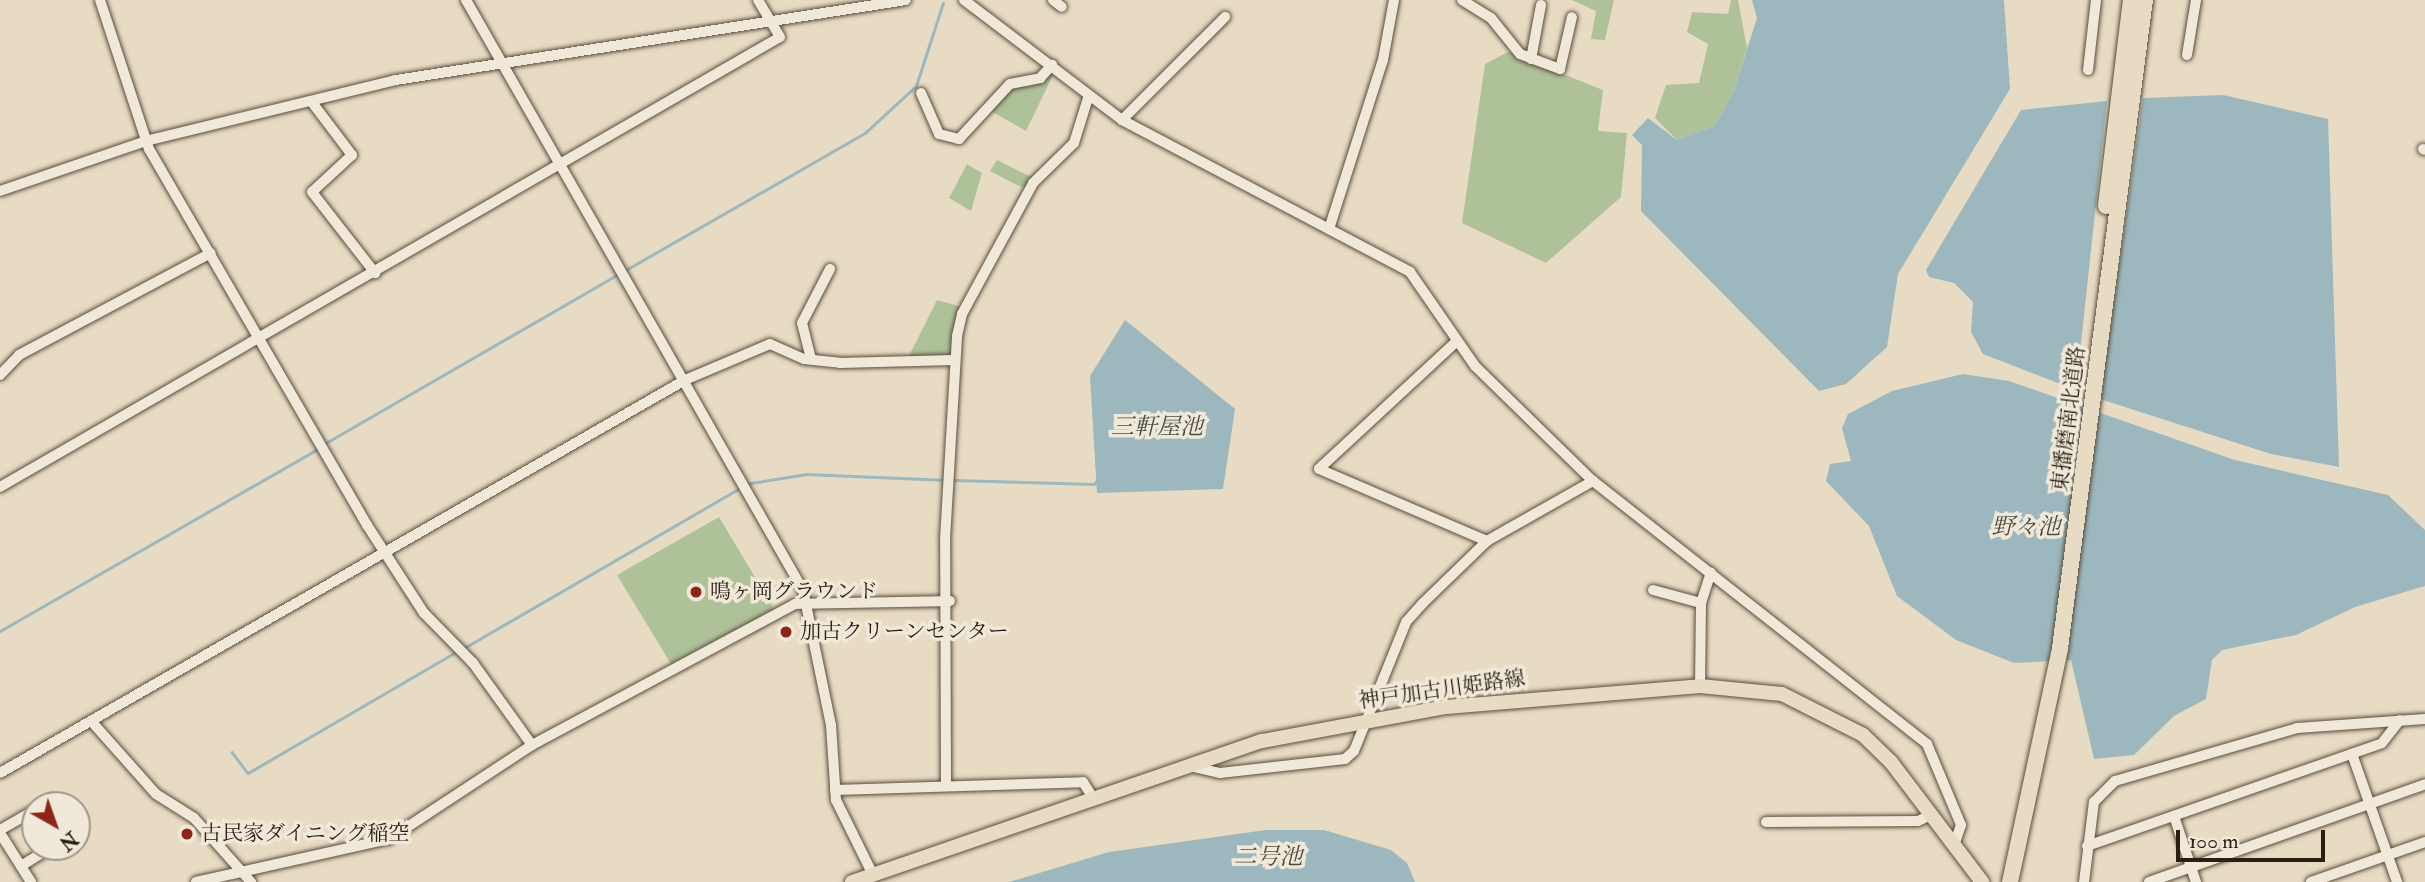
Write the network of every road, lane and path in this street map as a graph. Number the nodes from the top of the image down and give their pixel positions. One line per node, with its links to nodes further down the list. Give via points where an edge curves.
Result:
1 (100, 0): 24 (street)
2 (466, 0): 17 (street)
3 (758, 0): 14 (street)
4 (906, 0): 14 (street)
5 (964, 0): 18 (street)
6 (1394, 0): 27 (street, via 1383,60)
7 (1462, 0): 16 (street)
8 (2096, 0): 19 (street)
9 (2196, 0): 15 (street)
10 (1541, 5): 16 (street)
11 (2137, 5): 78 (highway, 東播磨南北道路, via 2051,645); 79 (highway, 東播磨南北道路, via 2056,673)
12 (1225, 17): 23 (street)
13 (1572, 17): 16 (street, via 1562,68)
14 (773, 22): 17 (street); 25 (street, via 780,37)
15 (2192, 48)
16 (1531, 59)
17 (503, 63): 22 (street); 25 (street)
18 (1052, 65): 20 (street, via 1040,78 1010,84 959,139 939,134); 21 (street)
19 (2088, 70)
20 (920, 93)
21 (1088, 98): 23 (street); 34 (street, via 1074,143 1033,183 981,276 962,314)
22 (312, 101): 24 (street); 30 (street, via 352,155 312,192)
23 (1122, 120): 27 (street)
24 (146, 141): 26 (street); 28 (street)
25 (560, 166): 30 (street); 36 (street)
26 (0, 191)
27 (1329, 229): 32 (street, via 1410,272)
28 (211, 253): 31 (street); 35 (street, via 19,355)
29 (830, 269): 33 (street, via 802,323)
30 (375, 273): 31 (street)
31 (259, 337): 38 (street); 40 (street)
32 (1457, 341): 37 (street, via 1491,384); 39 (street, via 1319,469)
33 (811, 359): 34 (street); 36 (street, via 770,344)
34 (954, 360): 44 (street, via 945,539)
35 (0, 374)
36 (685, 380): 40 (street); 43 (street)
37 (1593, 481): 39 (street); 41 (street)
38 (0, 487)
39 (1488, 541): 48 (street, via 1406,622)
40 (384, 552): 50 (street); 51 (street)
41 (1711, 573): 45 (street); 66 (street, via 1927,744 1961,825)
42 (1653, 590): 45 (street)
43 (806, 601): 44 (street); 51 (street); 57 (street, via 831,724)
44 (950, 601): 56 (street)
45 (1701, 603): 46 (street)
46 (1700, 686): 48 (main road, 神戸加古川姫路線); 60 (main road, 神戸加古川姫路線, via 1765,690 1831,714 1891,762)
47 (2425, 719): 49 (street)
48 (1367, 720): 53 (main road, 神戸加古川姫路線, via 1262,741); 53 (street, via 1354,751 1333,765 1220,773)
49 (2400, 720): 52 (street, via 2382,743); 67 (street, via 2297,728 2115,781 2094,802)
50 (92, 722): 54 (street); 73 (street, via 156,794 194,818)
51 (533, 745): 73 (street, via 389,839)
52 (2352, 754): 59 (street); 61 (street)
53 (1188, 766): 58 (main road, 神戸加古川姫路線)
54 (0, 774)
55 (2425, 784): 59 (street)
56 (946, 786): 57 (street); 58 (street, via 1083,782)
57 (835, 790): 72 (street)
58 (1093, 798): 72 (main road, 神戸加古川姫路線)
59 (2369, 804): 68 (street); 71 (street)
60 (1931, 815): 63 (street, via 1918,821); 66 (main road, 神戸加古川姫路線)
61 (2174, 816): 67 (street); 71 (street)
62 (21, 819): 64 (street)
63 (1766, 822)
64 (0, 832): 70 (street)
65 (2425, 842): 68 (street)
66 (1954, 845): 77 (main road, 神戸加古川姫路線)
67 (2087, 846): 80 (street)
68 (2388, 855): 83 (street); 84 (street)
69 (29, 861): 70 (street)
70 (21, 866): 74 (street)
71 (2191, 868): 81 (street); 82 (street)
72 (873, 874): 76 (main road, 神戸加古川姫路線)
73 (248, 879): 75 (street)
74 (31, 882)
75 (196, 882)
76 (852, 882)
77 (1982, 882)
78 (2000, 882)
79 (2010, 882)
80 (2084, 882)
81 (2149, 882)
82 (2196, 882)
83 (2311, 882)
84 (2398, 882)

